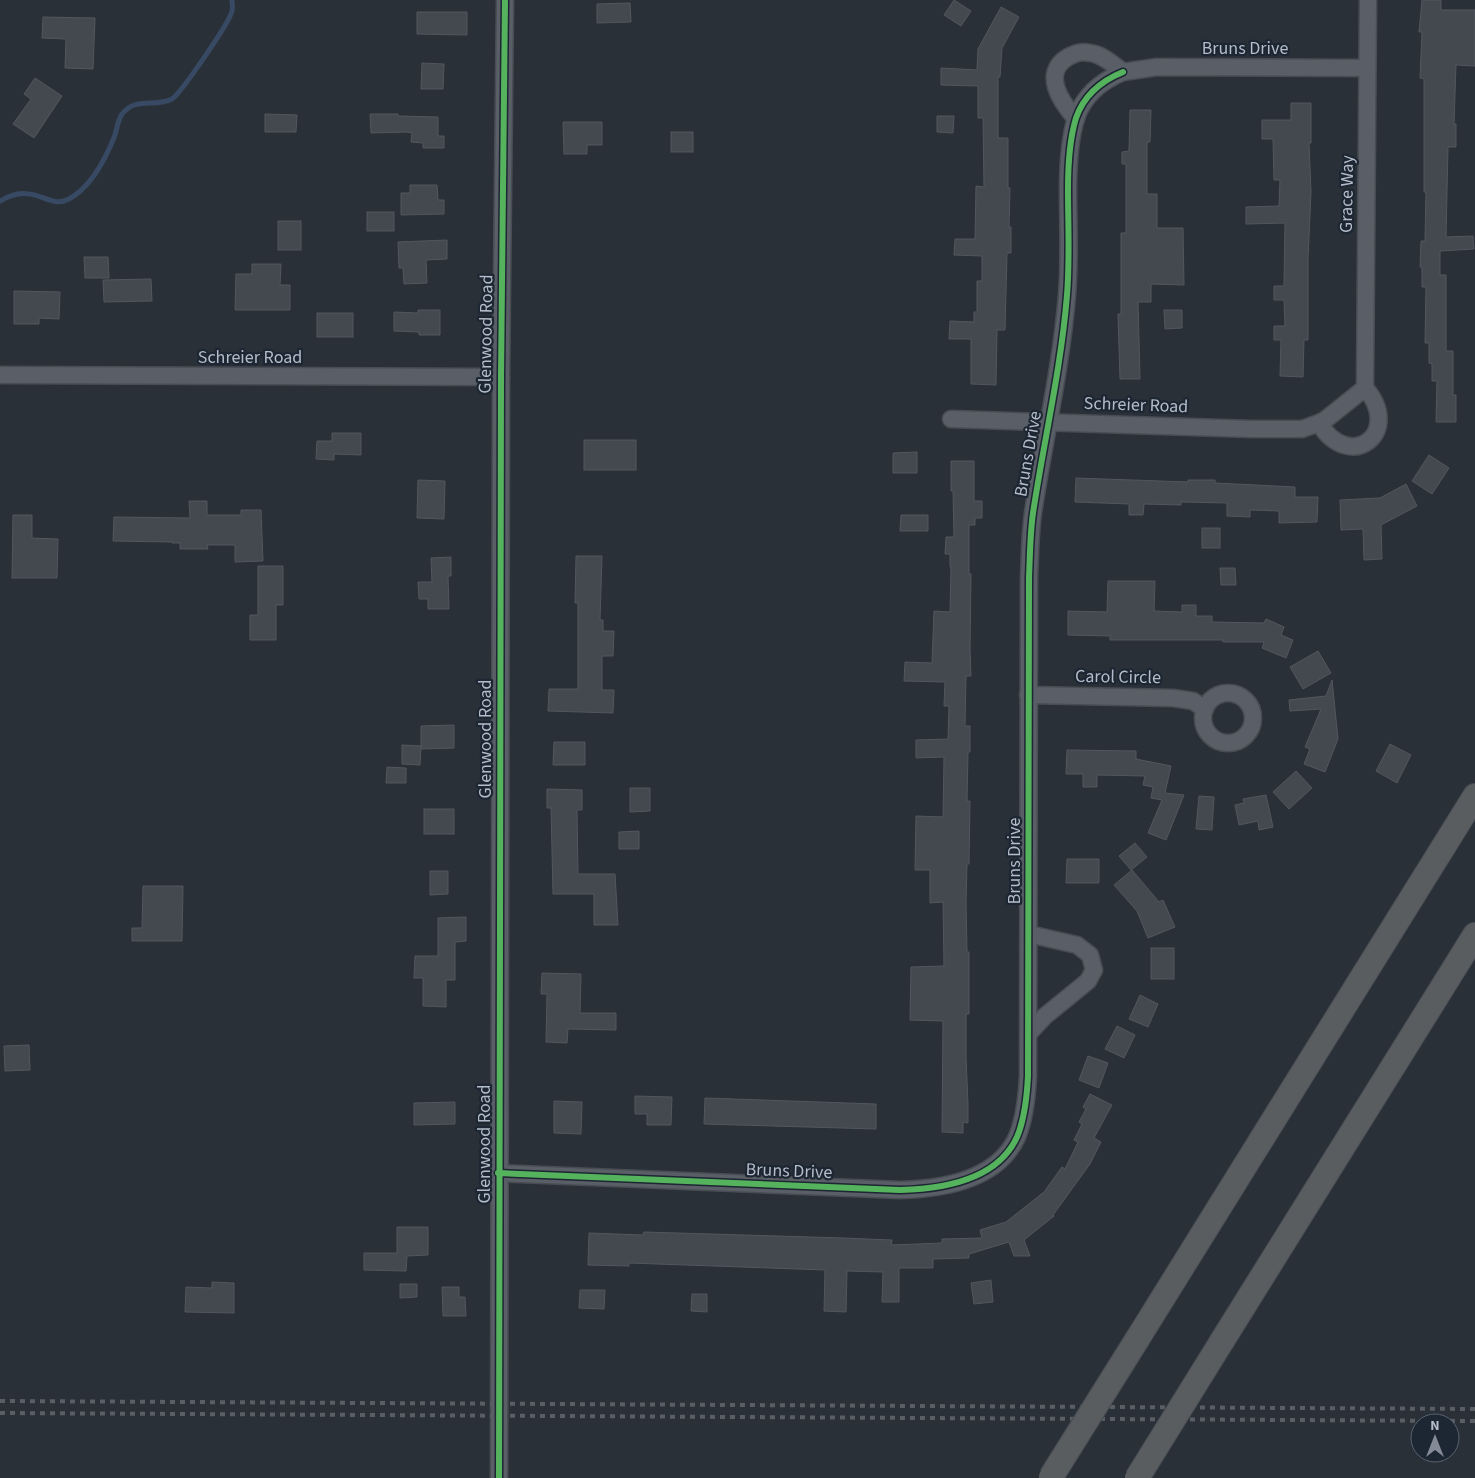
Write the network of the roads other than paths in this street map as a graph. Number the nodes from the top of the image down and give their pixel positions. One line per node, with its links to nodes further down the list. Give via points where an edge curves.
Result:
1 (505, 0): 7 (street, Glenwood Road)
2 (1368, 0): 3 (street, Grace Way)
3 (1368, 68): 4 (street, Bruns Drive, via 1157,67); 8 (street, Grace Way)
4 (1123, 72): 5 (street, Bruns Drive, via 1093,90); 5 (street, via 1092,53 1078,52 1061,62 1055,75 1056,90)
5 (1076, 119): 10 (street, Bruns Drive, via 1068,168 1067,293)
6 (0, 375): 7 (street, Schreier Road)
7 (501, 377): 18 (street, Glenwood Road)
8 (1365, 388): 11 (street, Schreier Road); 11 (street, via 1378,407 1380,421 1374,436 1363,445 1345,446 1333,441)
9 (951, 419): 10 (street, Schreier Road)
10 (1049, 422): 11 (street, Schreier Road, via 1252,429 1302,429); 12 (street, Bruns Drive, via 1033,515)
11 (1318, 422)
12 (1028, 695): 13 (street, Carol Circle, via 1172,698 1192,701); 15 (street, Bruns Drive)
13 (1205, 709)
14 (1475, 796): 19 (highway, bridge)
15 (1029, 934): 17 (street, Bruns Drive); 17 (street, via 1077,945 1090,955 1094,970 1088,982)
16 (1475, 935): 21 (highway, bridge)
17 (1029, 1033): 18 (street, Bruns Drive, via 1026,1101 1016,1138 1006,1154 985,1171 950,1185 900,1190)
18 (498, 1173): 20 (street, Glenwood Road)
19 (1051, 1477)
20 (499, 1478)
21 (1137, 1478)

